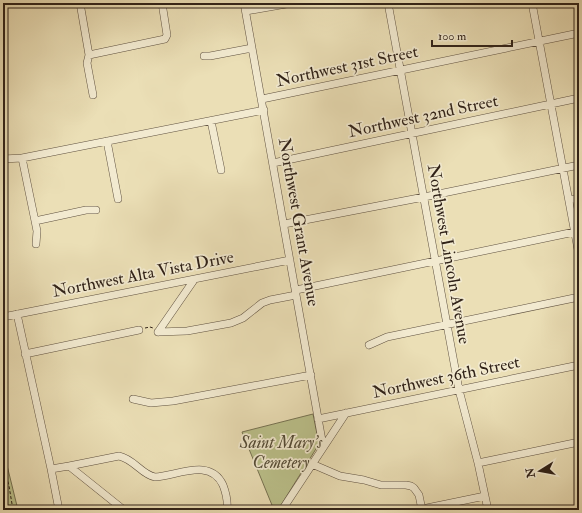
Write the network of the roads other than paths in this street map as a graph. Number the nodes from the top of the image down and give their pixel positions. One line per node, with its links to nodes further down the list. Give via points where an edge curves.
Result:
1 (80, 3): 11 (street)
2 (162, 3): 11 (street, via 166,38)
3 (244, 3): 7 (street, Northwest Grant Avenue)
4 (292, 3): 7 (street)
5 (388, 3): 13 (street, Northwest Lincoln Avenue)
6 (532, 3): 9 (street)
7 (246, 11): 10 (street, Northwest Grant Avenue)
8 (579, 33): 9 (street, Northwest 31st Street)
9 (539, 41): 13 (street, Northwest 31st Street); 17 (street)
10 (252, 48): 12 (street); 16 (street, Northwest Grant Avenue)
11 (89, 55): 14 (street, via 87,63)
12 (204, 56)
13 (400, 70): 16 (street, Northwest 31st Street); 20 (street, Northwest Lincoln Avenue)
14 (93, 95)
15 (579, 98): 17 (street, Northwest 32nd Street)
16 (262, 99): 18 (street, Northwest Grant Avenue)
17 (550, 104): 20 (street, Northwest 32nd Street); 26 (street)
18 (264, 110): 19 (street); 24 (street, Northwest Grant Avenue)
19 (211, 121): 21 (street); 27 (street)
20 (412, 134): 24 (street, Northwest 32nd Street); 28 (street, Northwest Lincoln Avenue)
21 (107, 141): 23 (street); 30 (street)
22 (3, 157): 23 (street)
23 (22, 158): 33 (street)
24 (273, 163): 34 (street, Northwest Grant Avenue)
25 (579, 165): 26 (street)
26 (563, 168): 28 (street); 31 (street)
27 (221, 170)
28 (424, 197): 34 (street); 39 (street, Northwest Lincoln Avenue)
29 (579, 198): 31 (street)
30 (118, 199)
31 (569, 200): 35 (street)
32 (96, 210): 33 (street)
33 (35, 221): 36 (street)
34 (284, 224): 38 (street, Northwest Grant Avenue)
35 (577, 232): 37 (street); 39 (street)
36 (36, 244)
37 (579, 255)
38 (290, 260): 40 (street, Northwest Alta Vista Drive); 41 (street, Northwest Grant Avenue)
39 (435, 261): 41 (street); 45 (street, Northwest Lincoln Avenue)
40 (194, 280): 41 (street, via 158,332 187,331 231,323 270,300); 43 (street, Northwest Alta Vista Drive)
41 (296, 292): 50 (street, Northwest Grant Avenue)
42 (579, 297): 45 (street)
43 (16, 314): 44 (street, Northwest Alta Vista Drive); 48 (street)
44 (3, 317)
45 (447, 324): 47 (street, via 387,337); 51 (street, Northwest Lincoln Avenue)
46 (139, 330): 48 (street)
47 (368, 345)
48 (25, 354): 60 (street)
49 (579, 365): 51 (street, Northwest 36th Street)
50 (311, 375): 52 (street, via 173,401 151,403); 54 (street, Northwest Grant Avenue)
51 (459, 390): 53 (street, Northwest 36th Street); 57 (street, Northwest Lincoln Avenue)
52 (133, 399)
53 (346, 413): 54 (street, Northwest 36th Street); 56 (street)
54 (318, 419): 56 (street, Northwest Grant Avenue)
55 (579, 442): 57 (street)
56 (323, 446): 58 (street)
57 (478, 463): 61 (street, Northwest Lincoln Avenue)
58 (312, 464): 62 (street, via 340,476 381,485 411,486 417,492); 66 (street)
59 (70, 466): 60 (street); 64 (street); 65 (street, via 119,456 127,458 148,475 155,477 197,469 206,470 216,476 222,484 227,499)
60 (51, 469): 63 (street)
61 (485, 496): 62 (street); 67 (street, Northwest Lincoln Avenue)
62 (422, 509)
63 (59, 510)
64 (124, 510)
65 (227, 510)
66 (282, 510)
67 (488, 510)

